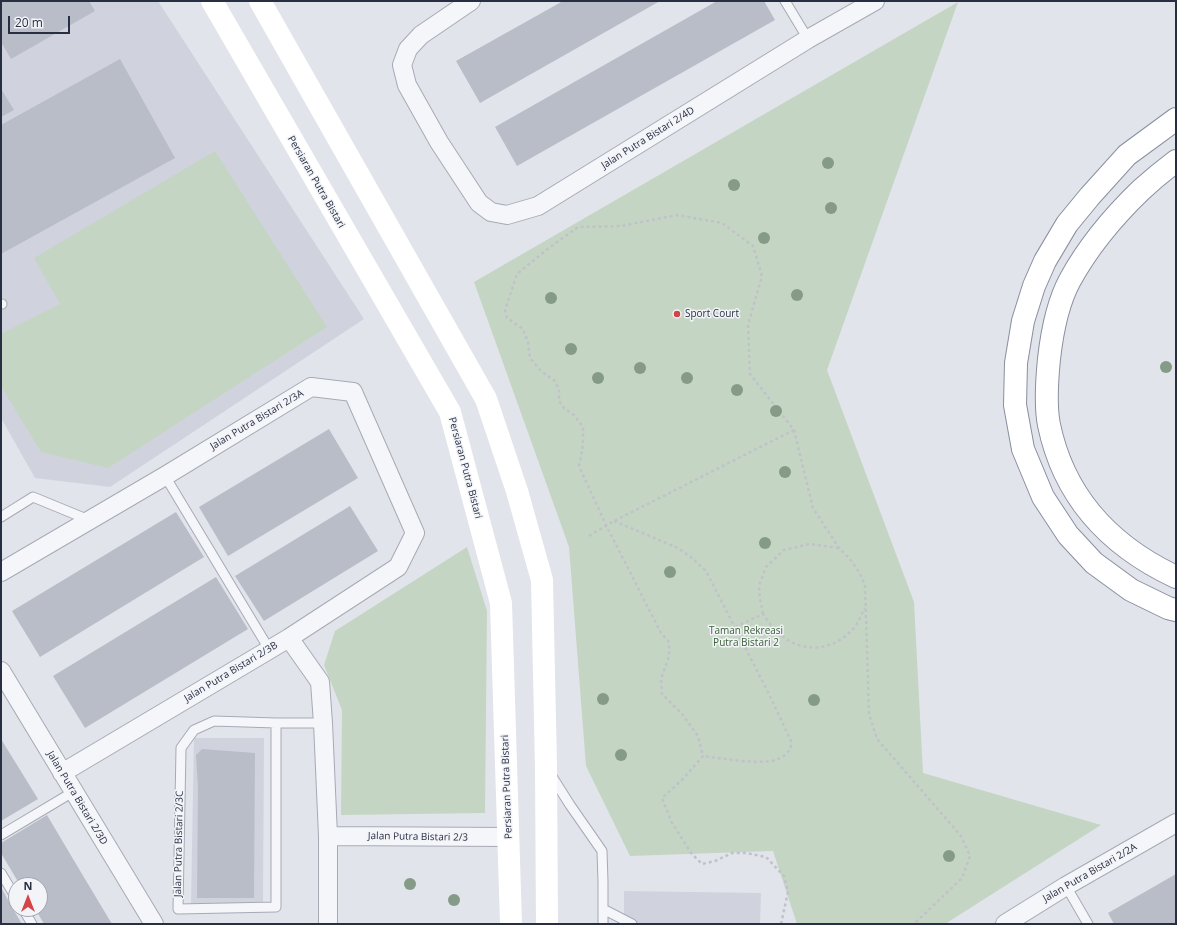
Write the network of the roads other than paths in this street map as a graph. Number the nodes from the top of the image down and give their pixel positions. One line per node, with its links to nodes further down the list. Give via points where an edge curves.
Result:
1 (212, 1): 27 (main road, Persiaran Putra Bistari, via 450,412 501,603)
2 (471, 1): 6 (street, Jalan Putra Bistari 2/4D, via 421,35 408,50 402,65 407,85 478,203 491,212 506,214 538,206)
3 (785, 1): 6 (lane)
4 (875, 1): 6 (street, Jalan Putra Bistari 2/4D)
5 (263, 2): 21 (main road, via 486,399 517,491 542,580)
6 (808, 39)
7 (1176, 119): 15 (main road, via 1127,155 1068,224 1045,261 1023,321 1016,363 1015,405 1023,449 1043,497 1068,535 1094,563 1131,590)
8 (1176, 161): 14 (main road, via 1141,190 1112,221 1069,281 1055,317 1047,380 1049,424 1058,457 1073,491 1096,520 1119,542 1153,566)
9 (165, 476): 11 (street, Jalan Putra Bistari 2/3A); 12 (street, Jalan Putra Bistari 2/3A, via 311,387 353,392 415,533); 17 (lane)
10 (1, 516): 11 (lane, via 33,497)
11 (90, 520): 13 (street, Jalan Putra Bistari 2/3A)
12 (398, 567): 16 (street, Jalan Putra Bistari 2/3B)
13 (1, 572)
14 (1176, 577)
15 (1176, 610)
16 (289, 638): 17 (street, Jalan Putra Bistari 2/3B); 20 (street, via 320,682)
17 (269, 649): 22 (street, Jalan Putra Bistari 2/3B)
18 (1, 671): 22 (street, Jalan Putra Bistari 2/3D)
19 (276, 723): 19 (lane, Jalan Putra Bistari 2/3C, via 214,721 194,730 181,748 178,909 276,907); 20 (lane, Jalan Putra Bistari 2/3C)
20 (323, 723): 26 (street)
21 (546, 767): 31 (lane, via 602,850); 35 (main road)
22 (62, 773): 23 (street, Jalan Putra Bistari 2/3D)
23 (74, 792): 25 (lane); 32 (street, Jalan Putra Bistari 2/3D)
24 (1176, 823): 30 (street, Jalan Putra Bistari 2/2A)
25 (1, 835)
26 (328, 836): 27 (street, Jalan Putra Bistari 2/3); 33 (street)
27 (509, 838): 34 (main road, Persiaran Putra Bistari)
28 (1, 873): 29 (lane)
29 (8, 885)
30 (1066, 886): 38 (street, Jalan Putra Bistari 2/2A); 39 (lane)
31 (603, 909): 36 (lane); 37 (lane)
32 (154, 924)
33 (328, 924)
34 (511, 924)
35 (547, 924)
36 (603, 924)
37 (632, 924)
38 (1005, 924)
39 (1088, 924)

